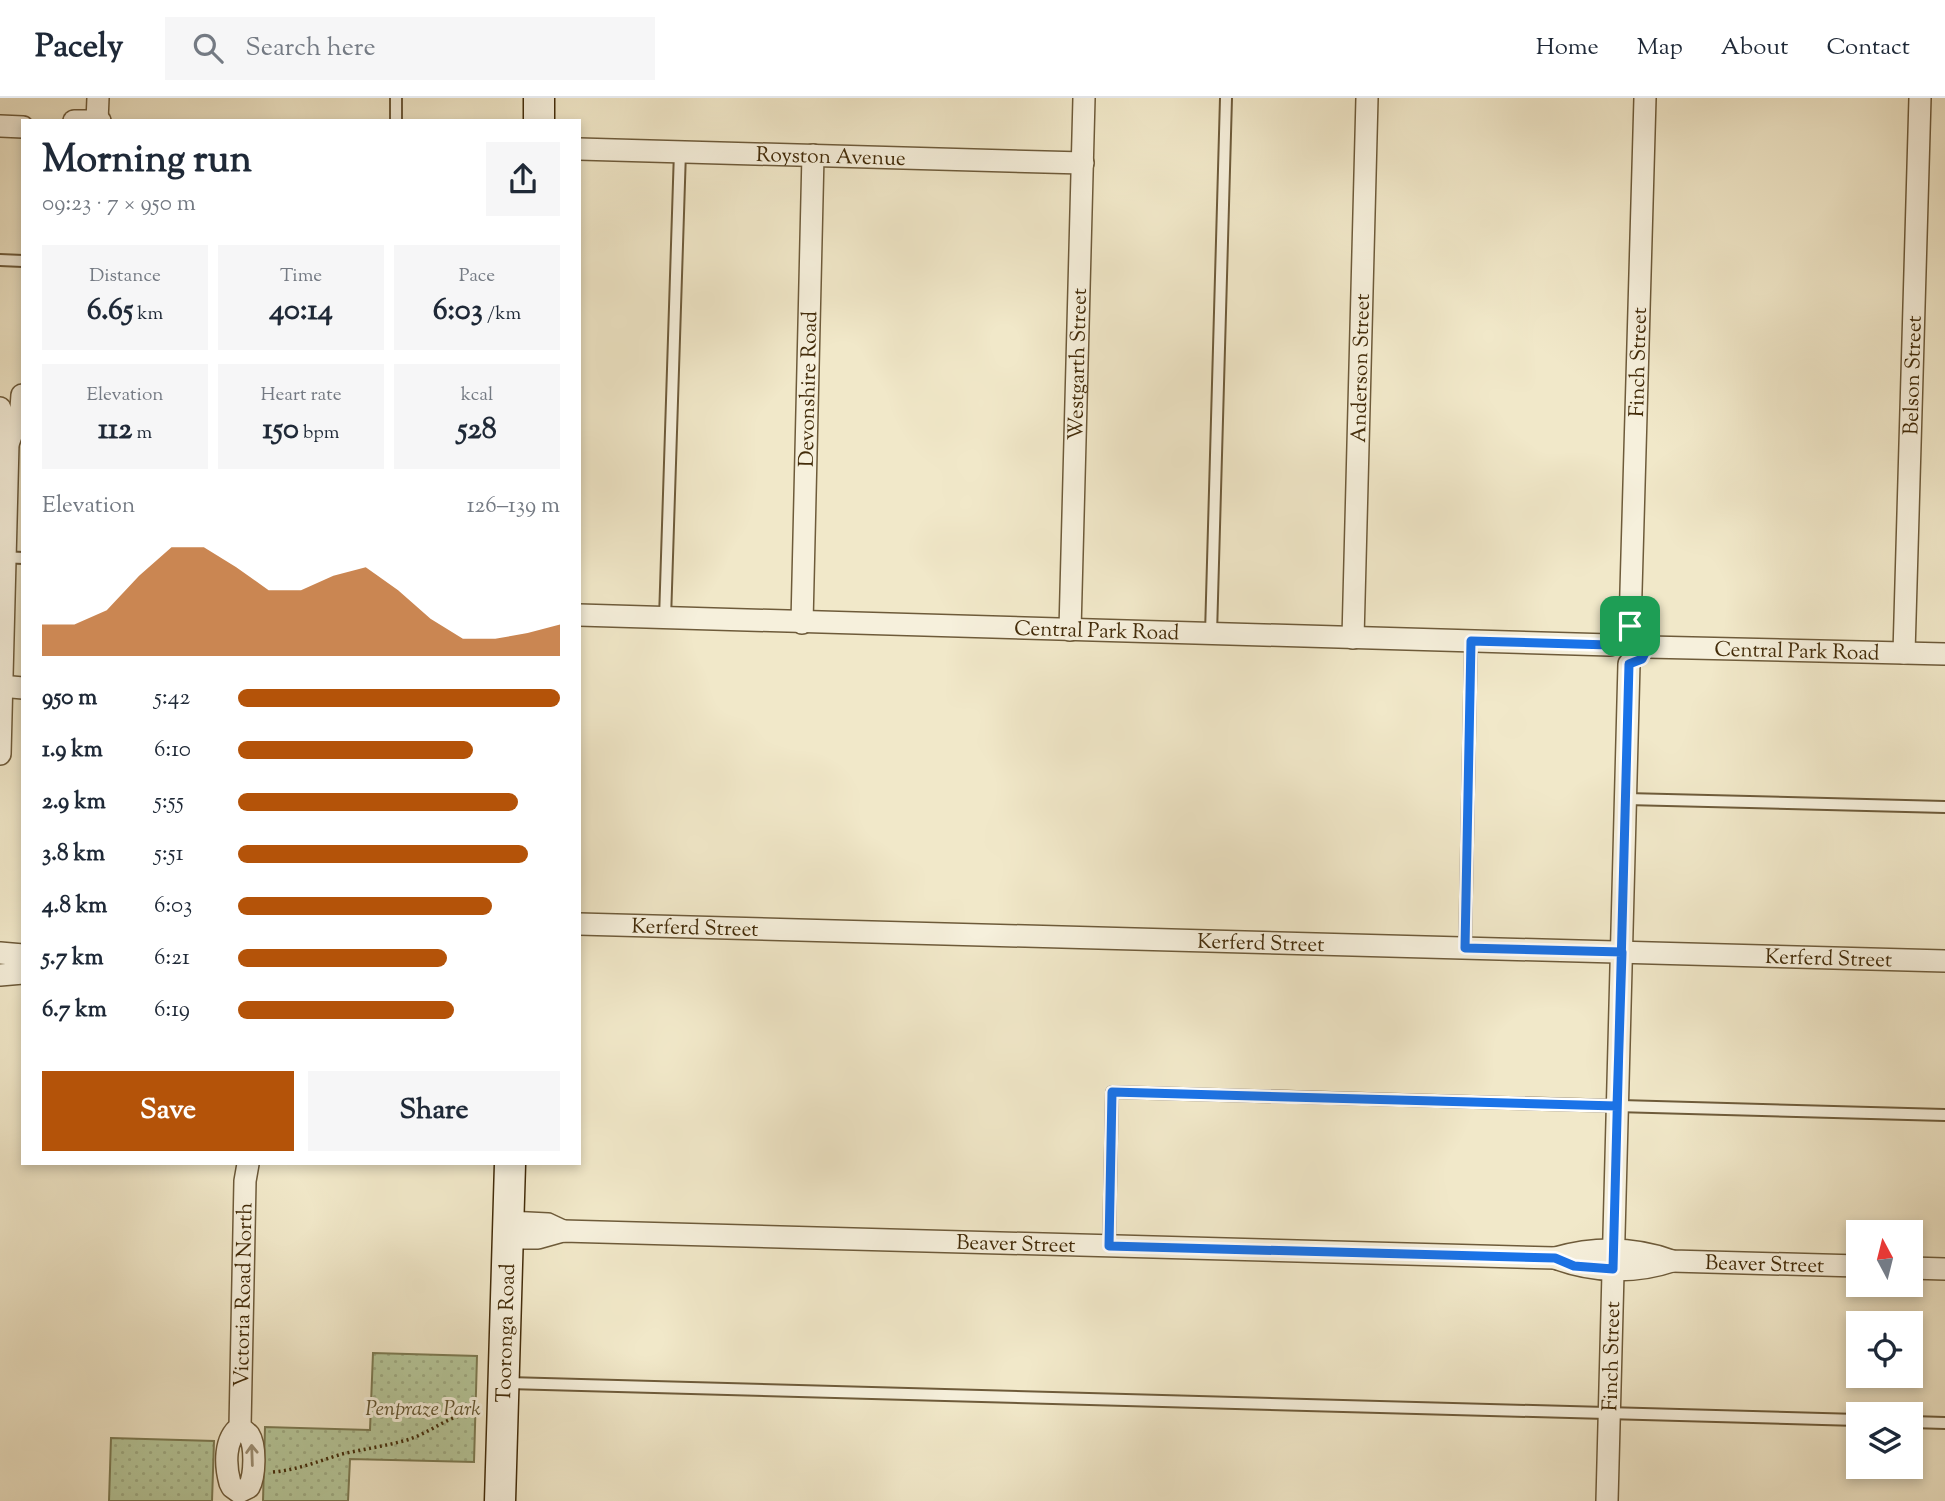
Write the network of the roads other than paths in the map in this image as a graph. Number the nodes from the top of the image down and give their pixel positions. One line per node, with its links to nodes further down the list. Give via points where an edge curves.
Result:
1 (98, 98): 9 (street)
2 (396, 98): 10 (lane)
3 (540, 98): 11 (main road)
4 (1084, 98): 17 (street, Westgarth Street)
5 (1226, 98): 28 (lane)
6 (1367, 98): 29 (street, Anderson Street)
7 (1645, 98): 26 (street, Finch Street)
8 (1920, 98): 33 (street, Belson Street)
9 (98, 119)
10 (396, 119)
11 (539, 119)
12 (0, 126): 13 (street)
13 (21, 127)
14 (581, 149): 15 (street, Royston Avenue)
15 (680, 151): 16 (street, Royston Avenue); 24 (lane)
16 (813, 155): 17 (street, Royston Avenue); 25 (street, Devonshire Road)
17 (1083, 163): 27 (street, Westgarth Street)
18 (0, 260): 19 (lane)
19 (21, 261)
20 (0, 395): 21 (street)
21 (15, 404): 22 (street, via 8,444)
22 (9, 558): 36 (street)
23 (581, 616): 24 (street, Central Park Road)
24 (666, 619): 25 (street, Central Park Road)
25 (802, 622): 27 (street, Central Park Road)
26 (1630, 626): 31 (street, via 1616,631); 32 (street, via 1644,632)
27 (1070, 630): 28 (street, Central Park Road)
28 (1211, 634): 29 (street, Central Park Road)
29 (1353, 638): 30 (street, Central Park Road)
30 (1471, 641): 31 (street, Central Park Road); 41 (lane)
31 (1610, 645): 35 (street, via 1615,659)
32 (1648, 647): 33 (street, Central Park Road); 35 (street, via 1642,659)
33 (1904, 653): 34 (street, Central Park Road)
34 (1945, 654)
35 (1629, 664): 38 (street, Finch Street)
36 (8, 696): 37 (street)
37 (0, 754)
38 (1626, 799): 39 (lane); 42 (street, Finch Street)
39 (1945, 807)
40 (581, 924): 41 (street, Kerferd Street)
41 (1465, 948): 42 (street, Kerferd Street)
42 (1622, 952): 45 (street, Kerferd Street); 48 (street, Finch Street)
43 (0, 953): 44 (street)
44 (21, 955)
45 (1945, 961)
46 (21, 973): 47 (street)
47 (0, 975)
48 (1617, 1106): 49 (lane); 53 (lane, via 1112,1092); 54 (street, Finch Street)
49 (1945, 1115)
50 (248, 1165): 63 (street, Victoria Road North)
51 (510, 1165): 52 (main road, Tooronga Road)
52 (508, 1230): 53 (street, Beaver Street, via 538,1238 563,1231); 58 (main road, Tooronga Road)
53 (1109, 1246): 54 (street, Beaver Street, via 1555,1258 1577,1251)
54 (1613, 1260): 55 (street, Beaver Street, via 1649,1253 1672,1261); 59 (street, Finch Street)
55 (1846, 1266)
56 (1923, 1268): 57 (street)
57 (1945, 1269)
58 (503, 1383): 59 (lane); 64 (main road, Tooronga Road)
59 (1609, 1414): 60 (lane); 65 (street, Finch Street)
60 (1846, 1420)
61 (1923, 1422): 62 (lane)
62 (1945, 1423)
63 (240, 1427)
64 (500, 1501)
65 (1607, 1501)

